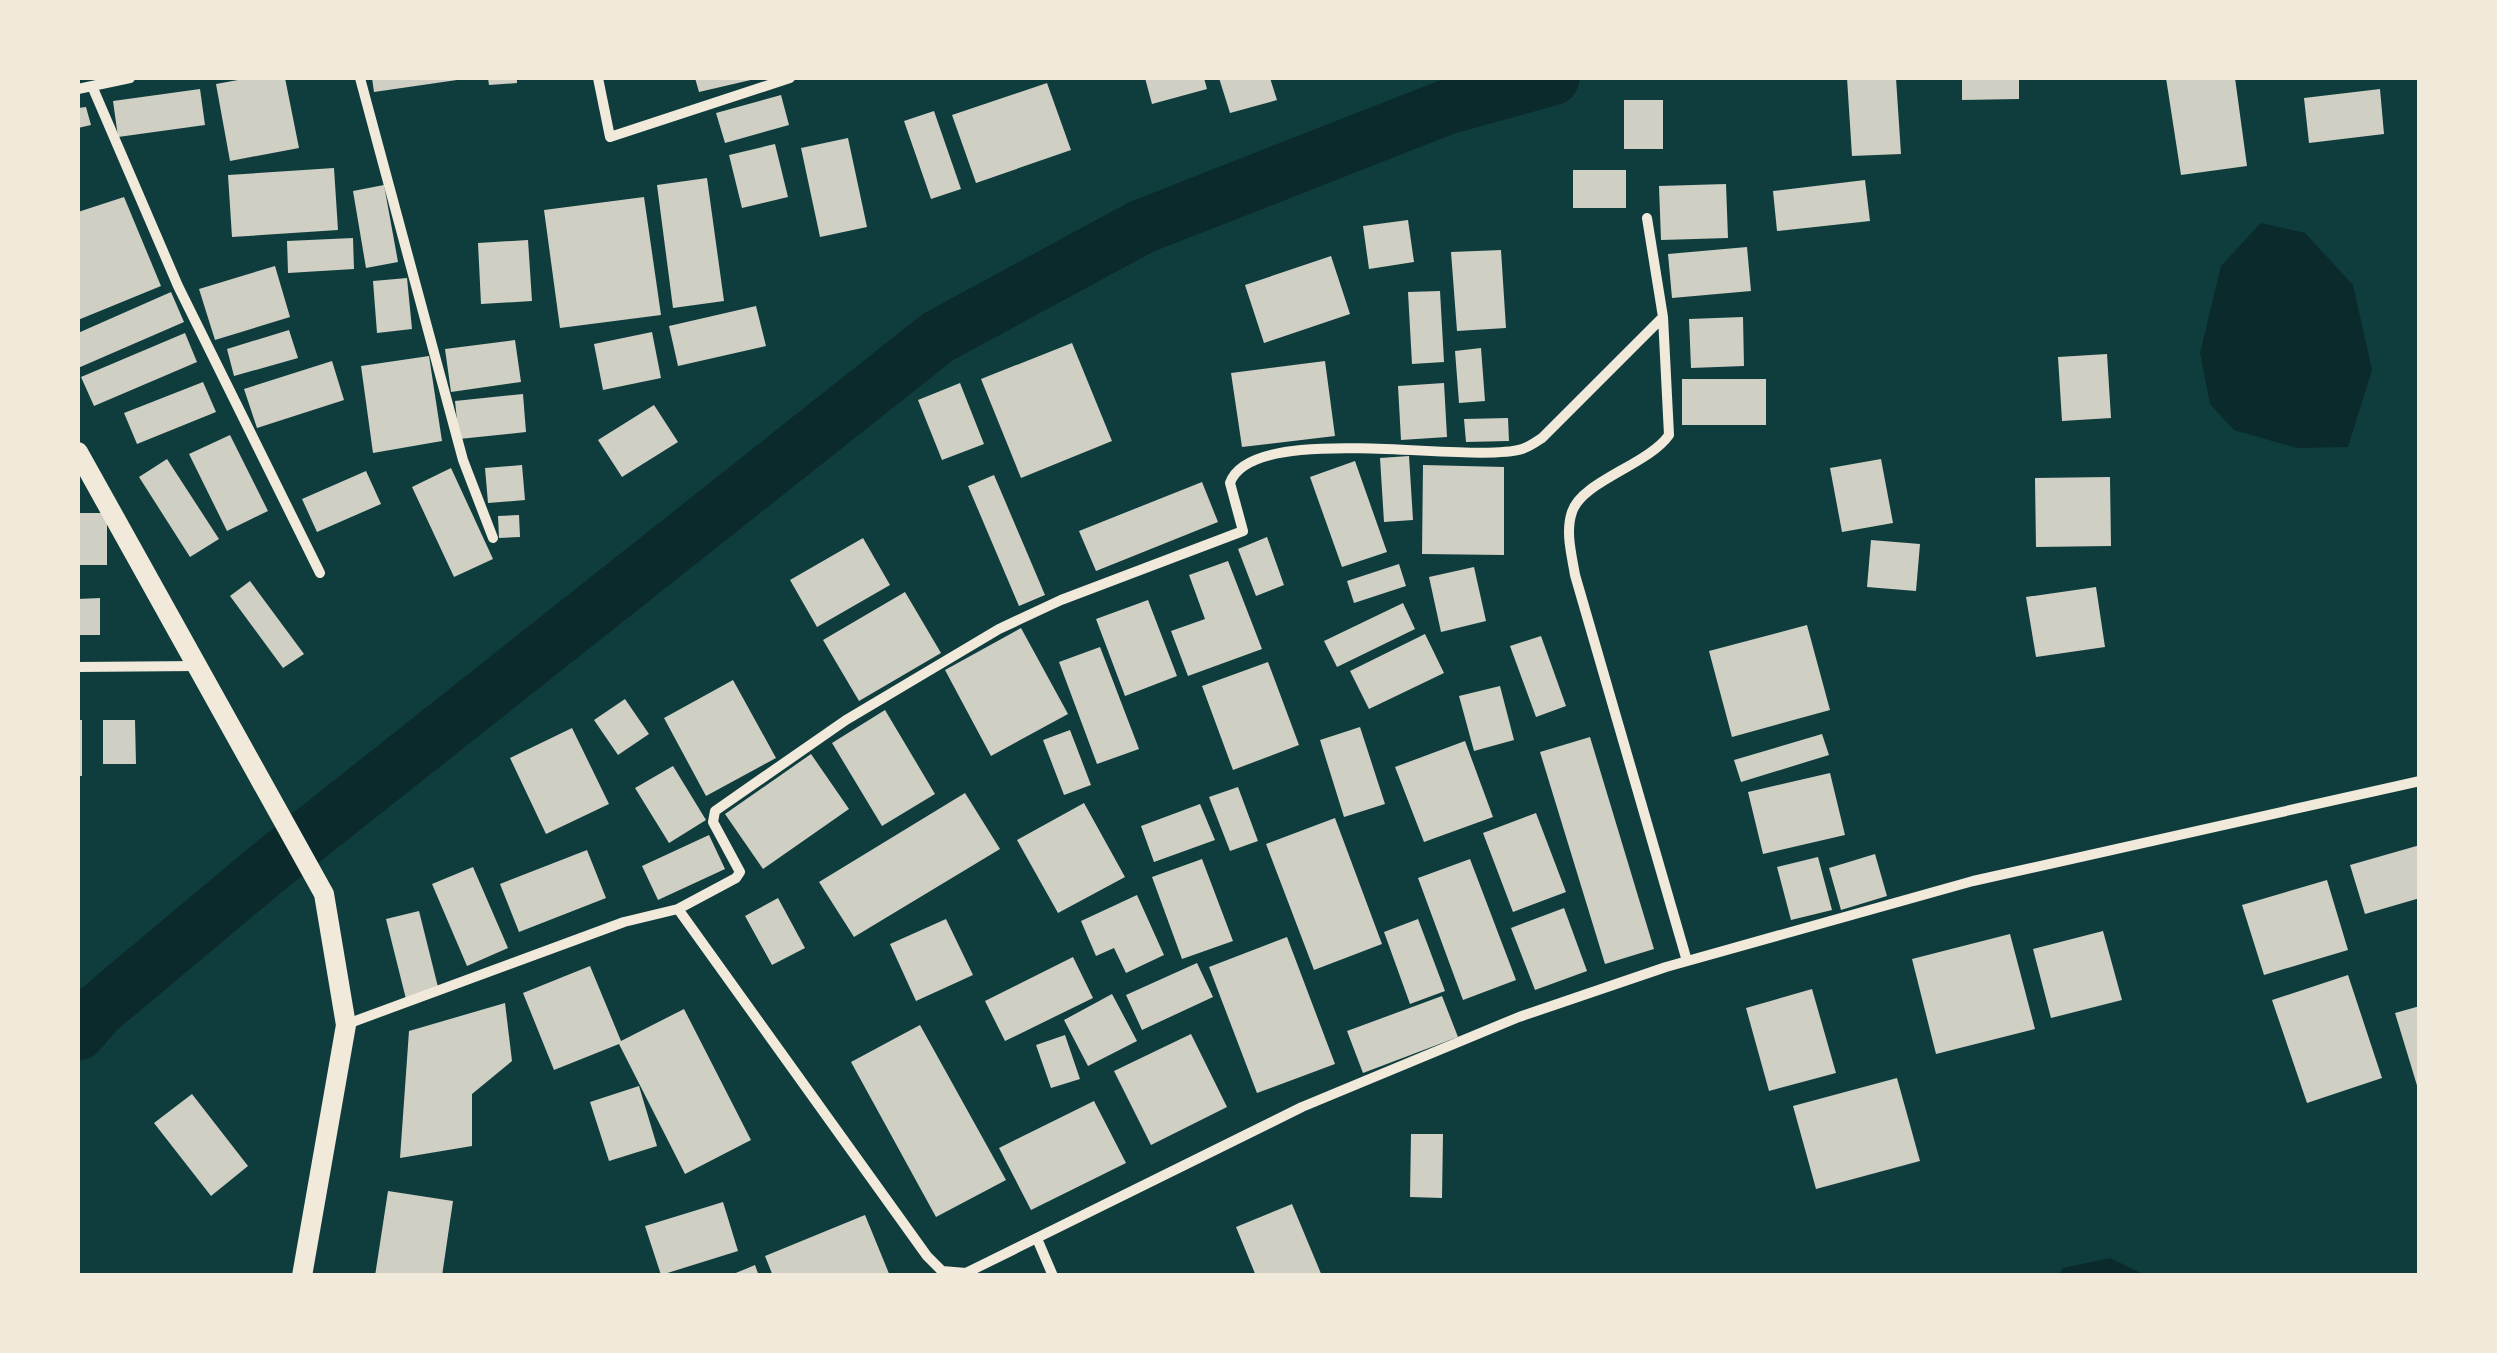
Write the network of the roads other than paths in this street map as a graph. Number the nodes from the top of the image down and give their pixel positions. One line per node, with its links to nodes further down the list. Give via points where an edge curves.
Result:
1 (130, 78): 5 (street)
2 (360, 78): 10 (street, via 462,460)
3 (598, 78): 4 (street, via 610,136)
4 (790, 78)
5 (92, 86): 6 (street); 11 (street, via 178,286)
6 (78, 89)
7 (1647, 218): 8 (street)
8 (1663, 317): 15 (street, via 1542,438 1522,449 1483,454 1371,446 1272,454 1234,474 1230,482 1243,532 999,629 846,720 715,811 713,822 740,872); 16 (street, via 1668,435 1659,448 1586,494 1572,509 1569,530 1574,575)
9 (78, 452): 12 (main road)
10 (492, 538)
11 (320, 574)
12 (196, 666): 13 (street); 17 (main road, via 324,894)
13 (78, 667)
14 (2420, 781): 16 (street, via 1992,876)
15 (678, 909): 17 (street, via 624,922); 18 (street, via 942,1272 966,1273)
16 (1687, 960): 18 (street, via 1518,1017 1302,1107)
17 (346, 1025): 19 (main road)
18 (1038, 1240): 20 (street)
19 (302, 1276)
20 (1054, 1276)

